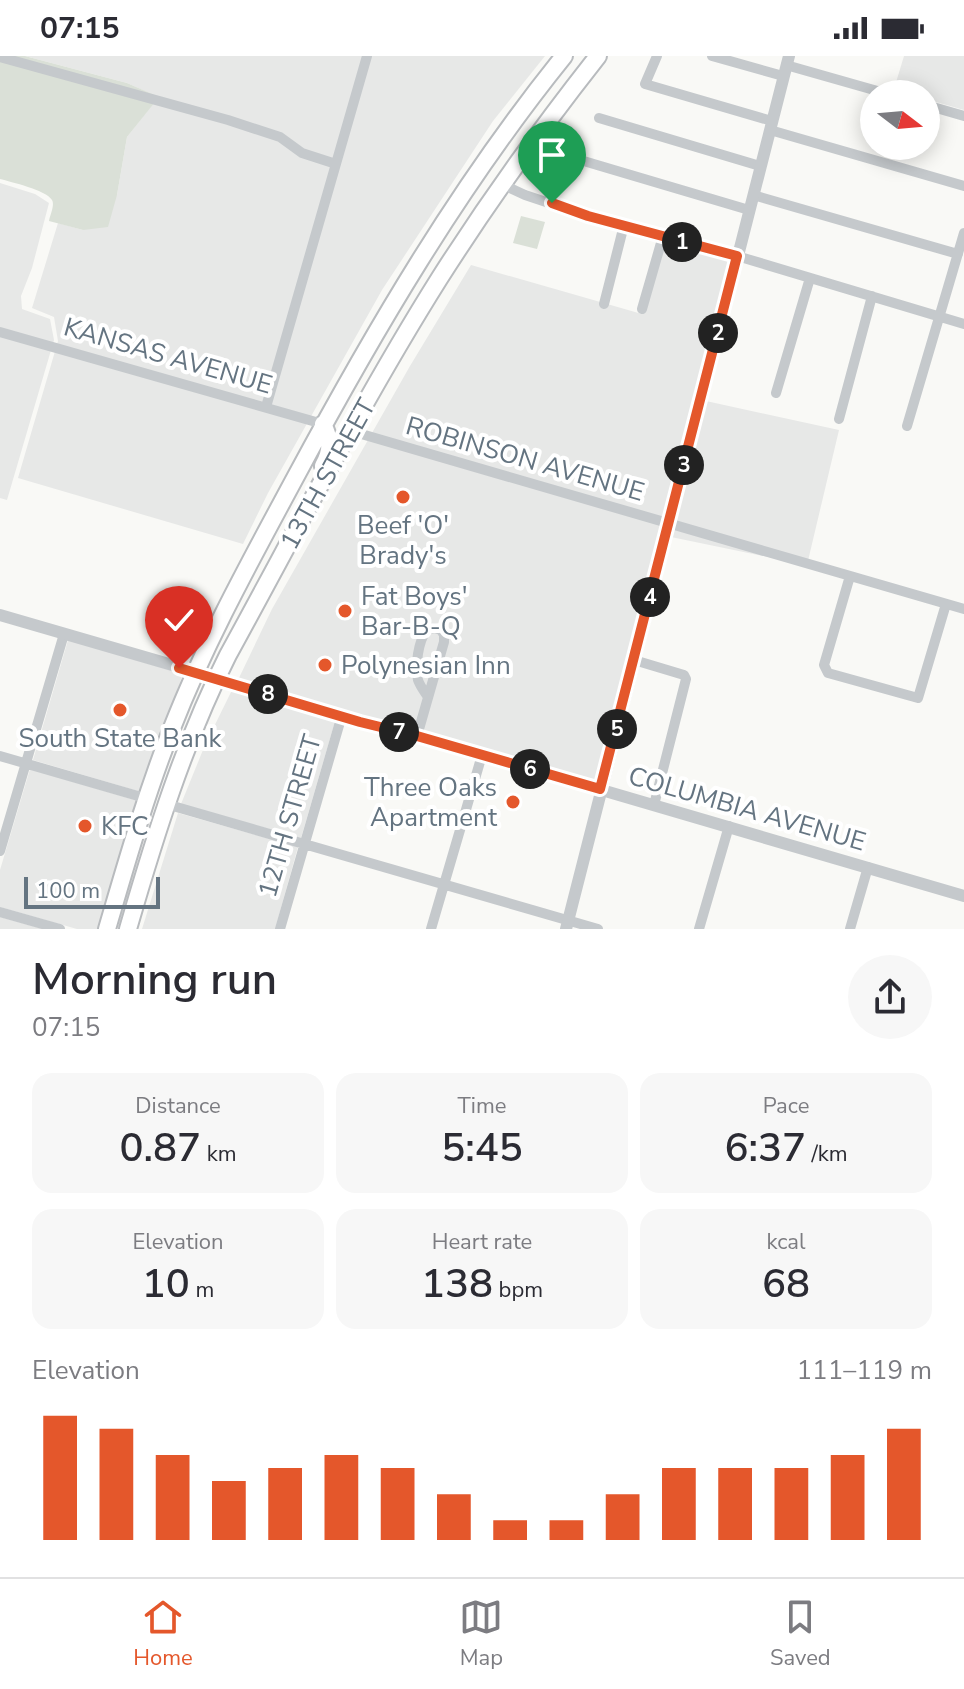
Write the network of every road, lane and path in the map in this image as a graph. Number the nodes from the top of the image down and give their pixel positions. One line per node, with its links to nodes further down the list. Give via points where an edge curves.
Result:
1 (367, 56): 15 (street)
2 (564, 56): 10 (highway, 13TH STREET)
3 (598, 56): 14 (highway, 13TH STREET)
4 (657, 56): 13 (street, via 645,84)
5 (712, 56): 7 (street)
6 (0, 57): 15 (street, via 228,120)
7 (786, 66): 8 (street); 13 (street)
8 (860, 86)
9 (940, 109): 11 (street)
10 (520, 113): 17 (highway, 13TH STREET); 18 (highway, via 521,121 499,161)
11 (964, 116)
12 (599, 118): 16 (street)
13 (771, 125): 16 (street); 19 (street)
14 (541, 130): 18 (highway, 13TH STREET); 21 (street, via 560,154)
15 (336, 164): 37 (street)
16 (760, 166): 20 (street)
17 (481, 168): 27 (highway, 13TH STREET); 28 (highway, via 489,187 441,260)
18 (505, 183): 22 (street, via 525,195); 28 (highway, 13TH STREET)
19 (964, 186)
20 (753, 195): 21 (street); 25 (street)
21 (749, 210): 26 (street)
22 (624, 225): 24 (street); 31 (street)
23 (964, 233): 25 (street)
24 (663, 236): 26 (street); 32 (street)
25 (958, 254): 33 (street)
26 (737, 256): 29 (street); 43 (street)
27 (418, 262): 39 (highway, 13TH STREET); 41 (highway, via 409,297 346,406)
28 (441, 277): 41 (highway, 13TH STREET)
29 (810, 278): 30 (street); 36 (street)
30 (872, 296): 33 (street); 38 (street)
31 (604, 304)
32 (642, 309)
33 (941, 317): 34 (street); 40 (street)
34 (964, 324)
35 (0, 332): 37 (street, KANSAS AVENUE)
36 (776, 393)
37 (266, 407): 39 (street, KANSAS AVENUE)
38 (839, 419)
39 (323, 424): 42 (highway, via 329,453 297,511); 50 (highway, 13TH STREET)
40 (907, 426)
41 (351, 431): 42 (highway, 13TH STREET); 43 (street, ROBINSON AVENUE)
42 (303, 519): 51 (highway, 13TH STREET)
43 (669, 524): 44 (street, ROBINSON AVENUE); 49 (street)
44 (850, 576): 45 (street, ROBINSON AVENUE); 45 (street, via 824,665 828,673 918,698)
45 (946, 604): 46 (street, ROBINSON AVENUE)
46 (964, 609)
47 (0, 615): 48 (street, COLUMBIA AVENUE)
48 (64, 634): 50 (street, COLUMBIA AVENUE); 57 (street)
49 (634, 660): 59 (street); 62 (street, via 686,679)
50 (195, 672): 51 (street, COLUMBIA AVENUE); 58 (highway, 13TH STREET)
51 (217, 678): 53 (street, COLUMBIA AVENUE); 61 (highway, 13TH STREET)
52 (428, 697): 52 (street, via 444,642 435,628 421,637 418,653 418,678); 54 (street)
53 (342, 715): 54 (street, COLUMBIA AVENUE); 65 (street, 12TH STREET)
54 (417, 736): 55 (street, COLUMBIA AVENUE)
55 (482, 755): 59 (street, COLUMBIA AVENUE); 68 (street)
56 (0, 756): 57 (street)
57 (26, 763): 60 (street); 66 (street)
58 (158, 765): 60 (highway, 13TH STREET); 61 (highway)
59 (600, 789): 62 (street, COLUMBIA AVENUE); 72 (street)
60 (146, 800): 64 (highway); 70 (highway, 13TH STREET)
61 (166, 804): 64 (highway, 13TH STREET); 65 (street)
62 (654, 805): 63 (street, COLUMBIA AVENUE)
63 (729, 826): 67 (street, COLUMBIA AVENUE); 80 (street)
64 (153, 843): 76 (highway, 13TH STREET)
65 (304, 844): 68 (street); 77 (street, 12TH STREET)
66 (0, 851)
67 (868, 867): 69 (street, COLUMBIA AVENUE); 81 (street)
68 (444, 884): 72 (street); 78 (street)
69 (964, 896)
70 (113, 909): 74 (highway, 13TH STREET); 75 (highway)
71 (0, 912): 73 (street)
72 (567, 925): 79 (street)
73 (60, 929)
74 (107, 929)
75 (115, 929)
76 (128, 929)
77 (280, 929)
78 (431, 929)
79 (598, 929)
80 (699, 929)
81 (850, 929)

